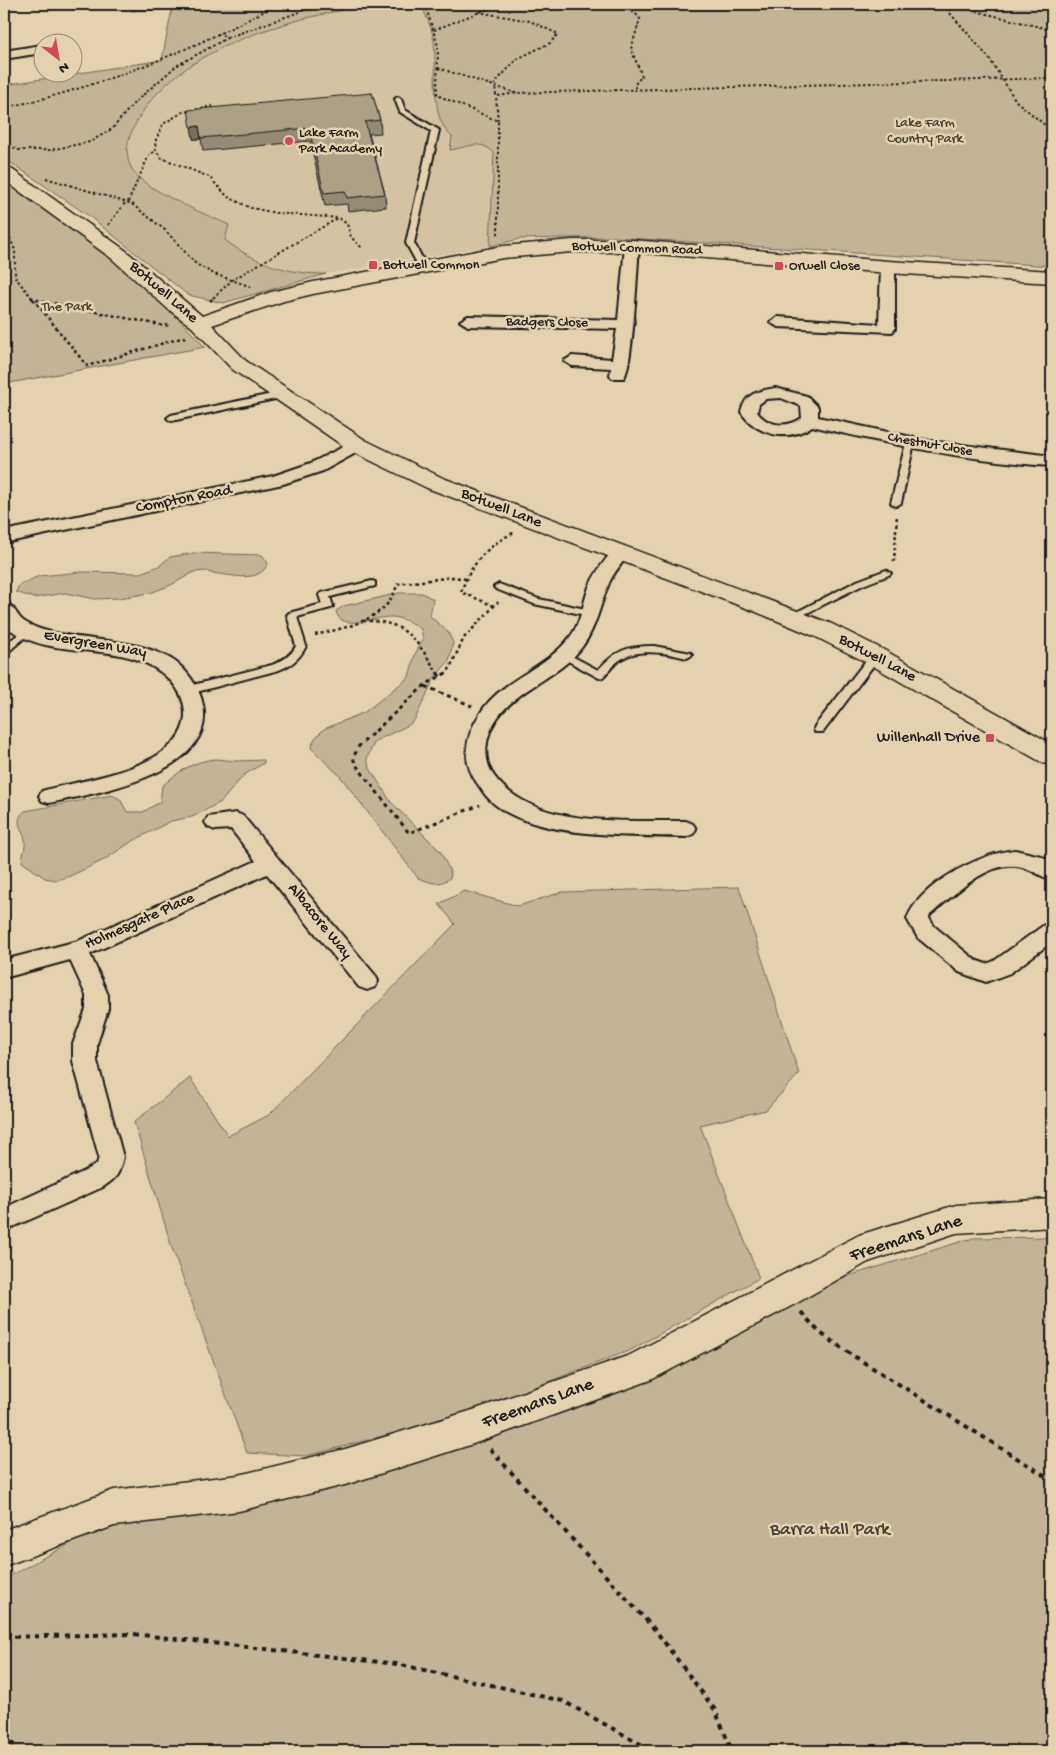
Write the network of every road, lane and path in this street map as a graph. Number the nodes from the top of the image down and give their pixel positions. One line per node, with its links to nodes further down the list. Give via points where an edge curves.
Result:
1 (278, 4): 12 (path)
2 (339, 4): 13 (path, via 305,10)
3 (425, 4): 10 (path)
4 (500, 4): 9 (path)
5 (614, 4): 20 (path, via 635,13 640,20 631,45 642,76)
6 (923, 4): 8 (path)
7 (947, 4): 8 (path)
8 (952, 4): 11 (path); 18 (path, via 949,12 989,58)
9 (478, 12): 10 (path); 19 (path, via 548,26 558,34 541,48 521,55 495,82)
10 (434, 30): 16 (path)
11 (1052, 30)
12 (217, 34): 13 (path); 25 (path, via 133,72 75,91)
13 (229, 37): 28 (path, via 176,66 134,103 112,129 90,142 50,150 19,150)
14 (32, 51): 15 (street)
15 (4, 55)
16 (438, 68): 19 (path); 26 (path, via 437,95)
17 (1052, 78): 18 (path)
18 (1001, 79): 20 (path); 27 (path, via 1016,101)
19 (495, 86): 21 (path); 22 (path)
20 (635, 88): 21 (path)
21 (516, 93): 22 (path)
22 (498, 96): 26 (path)
23 (398, 99): 38 (lane, via 402,111 436,130 410,243)
24 (213, 106): 29 (path, via 180,113 164,124 156,137)
25 (4, 108)
26 (498, 121): 37 (path, via 498,238)
27 (1052, 130)
28 (4, 144)
29 (157, 150): 31 (path, via 149,155); 32 (path, via 167,162 206,176 232,199 253,209)
30 (9, 175): 31 (path, via 36,175); 45 (street, Botwell Lane, via 110,248)
31 (127, 202): 34 (path); 41 (path, via 165,230 196,264)
32 (339, 218): 36 (path, via 347,224 351,236); 41 (path)
33 (4, 224): 43 (path, via 15,250 15,277)
34 (104, 230)
35 (632, 246): 37 (street, Botwell Common Road, via 572,246); 39 (street, Botwell Common Road); 48 (street)
36 (363, 249)
37 (503, 252): 38 (street, Botwell Common Road)
38 (423, 266): 42 (street, Botwell Common Road)
39 (888, 267): 40 (street, Botwell Common Road); 47 (street, via 887,329)
40 (1052, 277)
41 (232, 280): 42 (path); 44 (path)
42 (278, 296): 49 (street, Botwell Common Road)
43 (33, 299): 45 (path, via 166,326 170,324 157,312); 49 (path, via 87,366 184,337 192,345)
44 (208, 303)
45 (175, 305): 49 (street, Botwell Lane)
46 (468, 321): 48 (street, Badgers Close)
47 (778, 322)
48 (625, 325): 50 (street, via 619,370)
49 (205, 330): 51 (street, Botwell Lane, via 239,364)
50 (572, 361)
51 (282, 395): 52 (lane); 55 (street, Botwell Lane)
52 (171, 418)
53 (809, 420): 54 (street, Chestnut Close)
54 (910, 443): 56 (street, Chestnut Close); 57 (lane)
55 (357, 445): 58 (street, Botwell Lane, via 435,483); 59 (street, Compton Road, via 317,467 277,480)
56 (1052, 461)
57 (896, 503): 61 (path, via 894,571)
58 (536, 522): 60 (street, Botwell Lane); 62 (path, via 488,546)
59 (4, 537)
60 (620, 553): 68 (street, via 601,581); 69 (street, Botwell Lane)
61 (886, 573): 69 (lane)
62 (466, 579): 66 (path, via 463,594); 70 (path, via 453,577 398,584 389,602)
63 (372, 584): 72 (lane, via 324,595 328,606 292,615)
64 (499, 587): 65 (lane)
65 (509, 591): 66 (path); 68 (lane, via 537,602)
66 (494, 606): 77 (path, via 464,638 450,670)
67 (4, 608): 71 (street, Evergreen Way, via 12,622)
68 (590, 613): 75 (street, via 577,642)
69 (792, 617): 76 (street, Botwell Lane)
70 (357, 622): 72 (path); 77 (path, via 381,620 402,627 410,633)
71 (27, 631): 73 (lane); 79 (street, Evergreen Way, via 154,655 174,668)
72 (300, 639): 79 (lane, via 298,652 282,665)
73 (4, 650)
74 (687, 655): 75 (lane, via 656,649 620,655 599,675)
75 (564, 656): 80 (street, via 503,698)
76 (875, 656): 81 (lane); 82 (street, Botwell Lane)
77 (440, 677): 78 (path)
78 (425, 685): 80 (path); 84 (path, via 359,746 353,758 356,765 409,833)
79 (189, 690): 83 (street, Evergreen Way, via 194,712 193,726 185,741 164,760 125,778)
80 (490, 713): 84 (street, via 480,732 476,751 484,779)
81 (819, 729)
82 (1052, 756)
83 (49, 796)
84 (500, 797): 86 (street, via 524,812 560,822)
85 (215, 822): 87 (street, Albacore Way, via 236,821)
86 (686, 829)
87 (271, 863): 90 (street, Holmesgate Place); 92 (street, Albacore Way)
88 (1052, 871): 89 (street, via 1026,858 1007,856 990,860 922,910 918,923 967,966 986,973 1002,967)
89 (1052, 931)
90 (77, 950): 91 (street, Holmesgate Place); 94 (street, via 97,995 97,1010 85,1044 85,1061 111,1157 108,1170 94,1180)
91 (4, 969)
92 (367, 981)
93 (1052, 1213): 95 (street, Freemans Lane, via 956,1219 859,1250)
94 (4, 1220)
95 (785, 1292): 96 (street, Freemans Lane, via 639,1368); 97 (path, via 819,1332)
96 (473, 1427): 98 (street, Freemans Lane, via 346,1467 239,1492 114,1508); 103 (path, via 500,1461 656,1631 716,1710)
97 (1052, 1480)
98 (4, 1548)
99 (4, 1637): 102 (path, via 133,1634 397,1664 563,1701)
100 (4, 1734): 101 (path)
101 (19, 1751)
102 (653, 1751)
103 (732, 1751)

